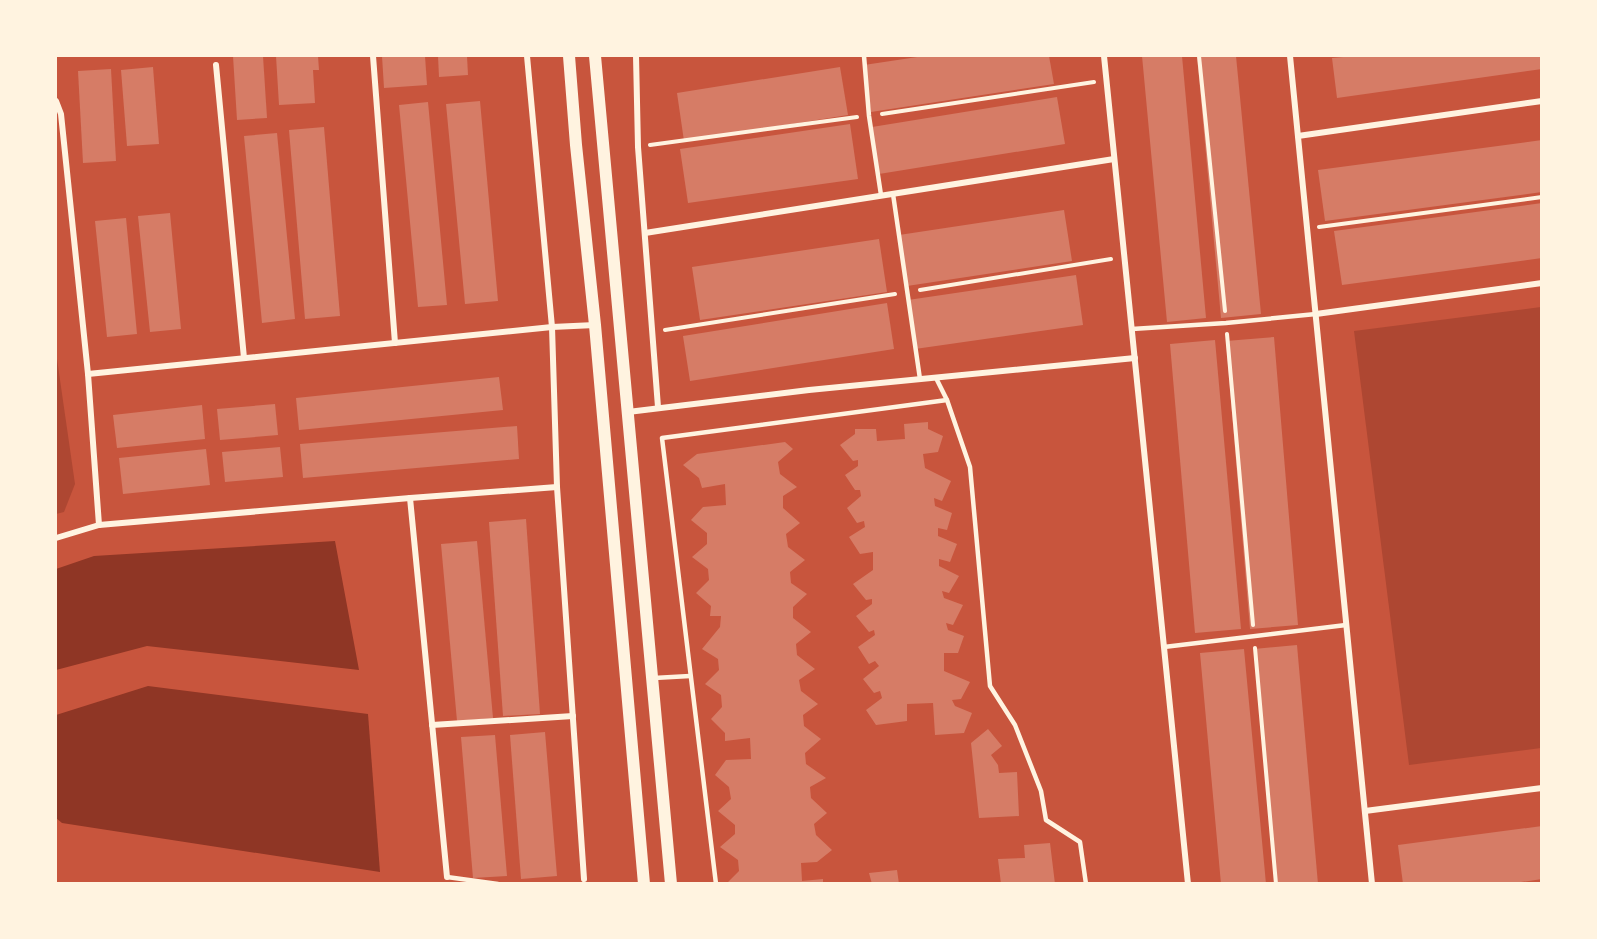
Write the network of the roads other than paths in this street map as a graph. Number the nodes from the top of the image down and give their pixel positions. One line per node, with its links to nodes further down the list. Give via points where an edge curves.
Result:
1 (373, 56): 22 (street)
2 (527, 56): 20 (street)
3 (569, 56): 19 (main road)
4 (596, 56): 30 (main road)
5 (636, 56): 16 (street)
6 (864, 56): 15 (lane)
7 (1104, 56): 13 (street)
8 (1290, 56): 12 (street)
9 (216, 65): 23 (street)
10 (56, 101): 25 (street, via 61,114)
11 (1542, 101): 12 (street)
12 (1298, 136): 18 (street)
13 (1114, 159): 14 (street); 21 (street)
14 (893, 194): 15 (street); 27 (lane)
15 (881, 195): 16 (street)
16 (645, 232): 29 (street)
17 (1542, 283): 18 (street)
18 (1316, 314): 21 (lane); 35 (street)
19 (596, 325): 20 (street); 46 (main road)
20 (552, 327): 22 (street); 31 (street)
21 (1132, 329): 24 (street)
22 (395, 343): 23 (street)
23 (244, 358): 25 (street)
24 (1135, 358): 26 (street); 36 (street)
25 (88, 374): 33 (street)
26 (936, 378): 27 (street); 28 (lane)
27 (920, 379): 29 (street)
28 (947, 400): 37 (lane, via 662,438); 49 (lane, via 970,467 990,686 1015,725 1041,791 1046,820 1080,842)
29 (658, 407): 30 (street)
30 (628, 412): 38 (main road)
31 (557, 487): 32 (street); 39 (street)
32 (410, 498): 33 (street); 40 (street)
33 (99, 525): 34 (street)
34 (56, 538)
35 (1347, 626): 36 (lane); 42 (street)
36 (1164, 647): 50 (street)
37 (690, 676): 38 (lane); 48 (lane)
38 (652, 678): 47 (main road)
39 (573, 716): 40 (street); 44 (street)
40 (432, 725): 43 (street)
41 (1542, 788): 42 (street)
42 (1365, 811): 51 (street)
43 (447, 877): 45 (lane)
44 (583, 881)
45 (498, 884)
46 (644, 884)
47 (671, 884)
48 (716, 884)
49 (1086, 884)
50 (1188, 884)
51 (1372, 884)

